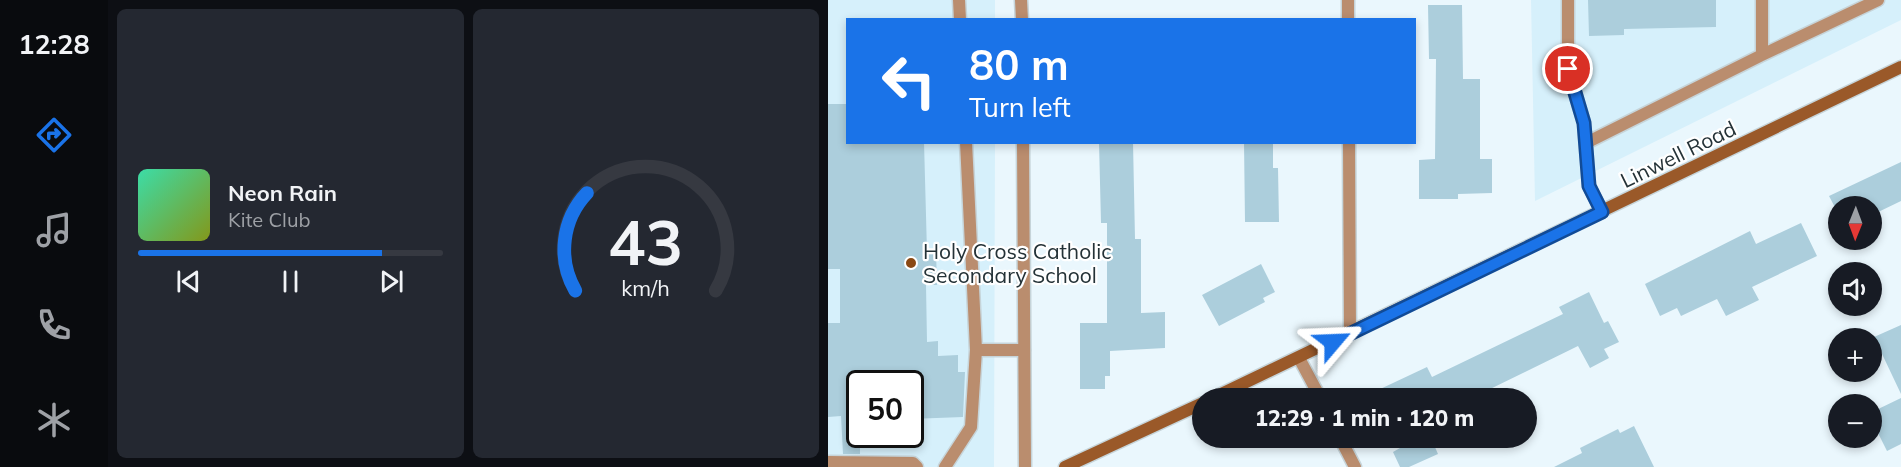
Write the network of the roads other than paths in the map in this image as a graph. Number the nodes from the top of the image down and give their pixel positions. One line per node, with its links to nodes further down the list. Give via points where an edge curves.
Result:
1 (958, 0): 7 (street)
2 (1022, 0): 8 (street)
3 (1348, 0): 9 (street)
4 (1568, 0): 12 (street, via 1568,69)
5 (1762, 0): 10 (street)
6 (1878, 0): 10 (street)
7 (960, 18)
8 (1022, 18)
9 (1348, 18)
10 (1762, 55): 12 (street)
11 (1901, 67): 16 (main road, Linwell Road)
12 (1586, 143): 16 (street, via 1589,186)
13 (966, 144): 18 (street)
14 (1023, 144): 19 (street)
15 (1349, 144): 17 (street)
16 (1602, 212): 17 (main road, Linwell Road)
17 (1350, 334): 20 (main road, Linwell Road)
18 (976, 350): 19 (street); 28 (street, via 971,428)
19 (1024, 350): 29 (street)
20 (1299, 358): 21 (main road, Linwell Road); 22 (street)
21 (1235, 388)
22 (1315, 388)
23 (1192, 408): 30 (main road)
24 (1345, 448): 31 (street)
25 (828, 462): 26 (street)
26 (847, 464): 27 (street, via 913,463)
27 (916, 467)
28 (945, 467)
29 (1025, 467)
30 (1065, 467)
31 (1355, 467)

